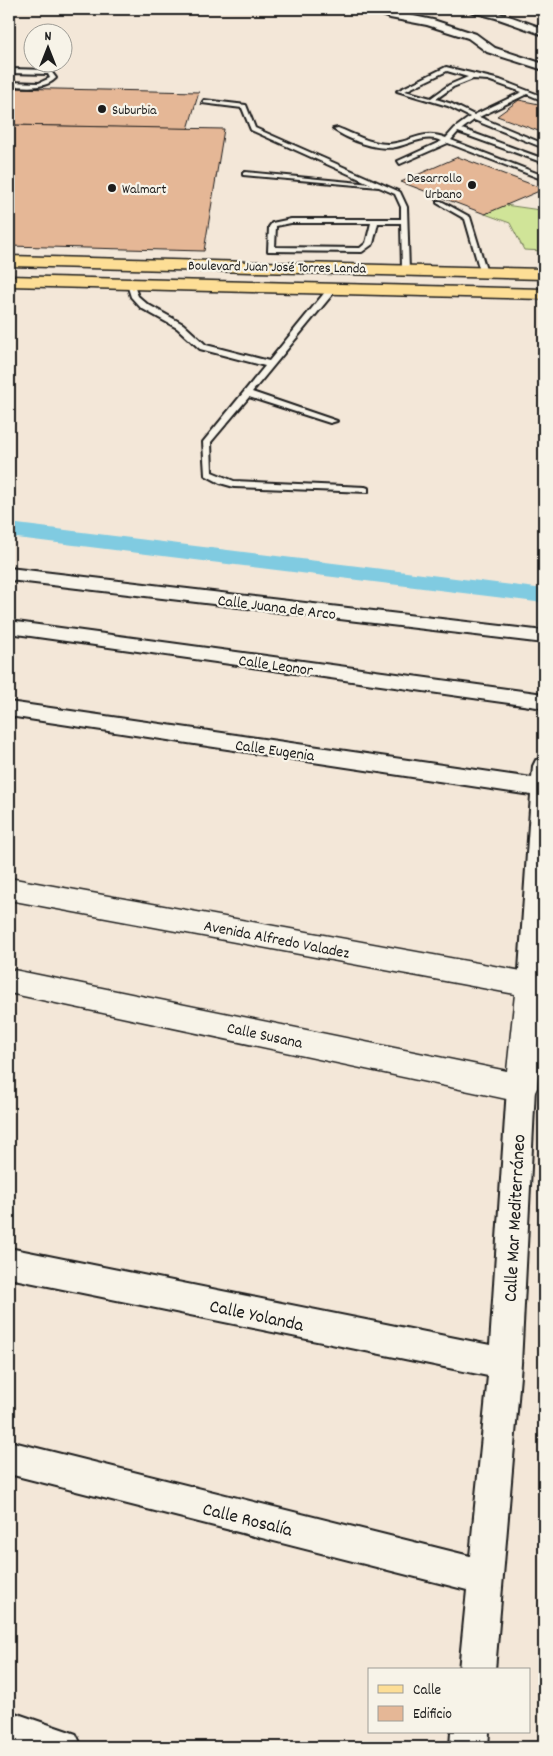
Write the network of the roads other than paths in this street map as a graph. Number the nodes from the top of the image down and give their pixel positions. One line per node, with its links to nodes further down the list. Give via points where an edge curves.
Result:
1 (371, 9): 5 (street)
2 (466, 9): 4 (street)
3 (513, 11): 4 (street)
4 (481, 20): 5 (street); 6 (street); 7 (street)
5 (429, 22): 7 (street)
6 (544, 32)
7 (472, 36): 8 (street, via 491,50)
8 (544, 67)
9 (9, 71): 11 (lane, via 44,71 53,75 46,82)
10 (475, 77): 12 (lane); 14 (lane); 14 (lane, via 446,69 400,91)
11 (9, 84)
12 (526, 92): 13 (lane); 16 (lane)
13 (544, 99)
14 (432, 100): 16 (lane, via 450,104)
15 (204, 102): 25 (lane, via 244,106 253,129)
16 (474, 117): 18 (lane); 20 (lane)
17 (336, 129): 19 (lane, via 388,146 425,135)
18 (457, 129): 19 (lane); 21 (lane)
19 (446, 141): 22 (lane); 24 (lane)
20 (544, 146)
21 (544, 161)
22 (400, 162)
23 (245, 174): 25 (lane)
24 (544, 178)
25 (389, 187): 28 (lane, via 403,200)
26 (439, 202): 33 (lane, via 468,218)
27 (374, 220): 28 (lane); 29 (lane, via 369,244 362,250); 29 (lane, via 281,222 272,227)
28 (405, 221): 32 (lane)
29 (271, 249): 31 (lane)
30 (9, 261): 31 (main road, Boulevard Juan José Torres Landa)
31 (270, 266): 32 (main road, Boulevard Juan José Torres Landa)
32 (406, 269): 33 (main road, Boulevard Juan José Torres Landa)
33 (484, 271): 34 (main road, Boulevard Juan José Torres Landa)
34 (544, 274)
35 (9, 281): 36 (main road, Boulevard Juan José Torres Landa)
36 (129, 283): 37 (main road, Boulevard Juan José Torres Landa); 39 (lane, via 135,297 144,306 180,326 202,347)
37 (333, 288): 38 (main road, Boulevard Juan José Torres Landa); 39 (lane)
38 (544, 294)
39 (269, 364): 40 (lane)
40 (246, 393): 41 (lane); 42 (lane, via 207,442 208,472 234,484)
41 (333, 421)
42 (365, 490)
43 (9, 574): 45 (street, Calle Juana de Arco)
44 (9, 627): 46 (street, Calle Leonor)
45 (544, 638)
46 (544, 701)
47 (9, 709): 48 (street, Calle Eugenia)
48 (543, 777): 51 (street, Calle Mar Mediterráneo)
49 (9, 889): 51 (street, Avenida Alfredo Valadez)
50 (9, 981): 52 (street, Calle Susana)
51 (537, 986): 52 (street, Calle Mar Mediterráneo)
52 (521, 1088): 54 (street, Calle Mar Mediterráneo)
53 (9, 1263): 54 (street, Calle Yolanda)
54 (504, 1364): 56 (street, Calle Mar Mediterráneo)
55 (9, 1458): 56 (street, Calle Rosalía)
56 (487, 1578): 57 (street, Calle Mar Mediterráneo)
57 (477, 1668)
58 (9, 1730): 60 (street)
59 (470, 1734): 61 (street)
60 (63, 1747)
61 (469, 1747)

